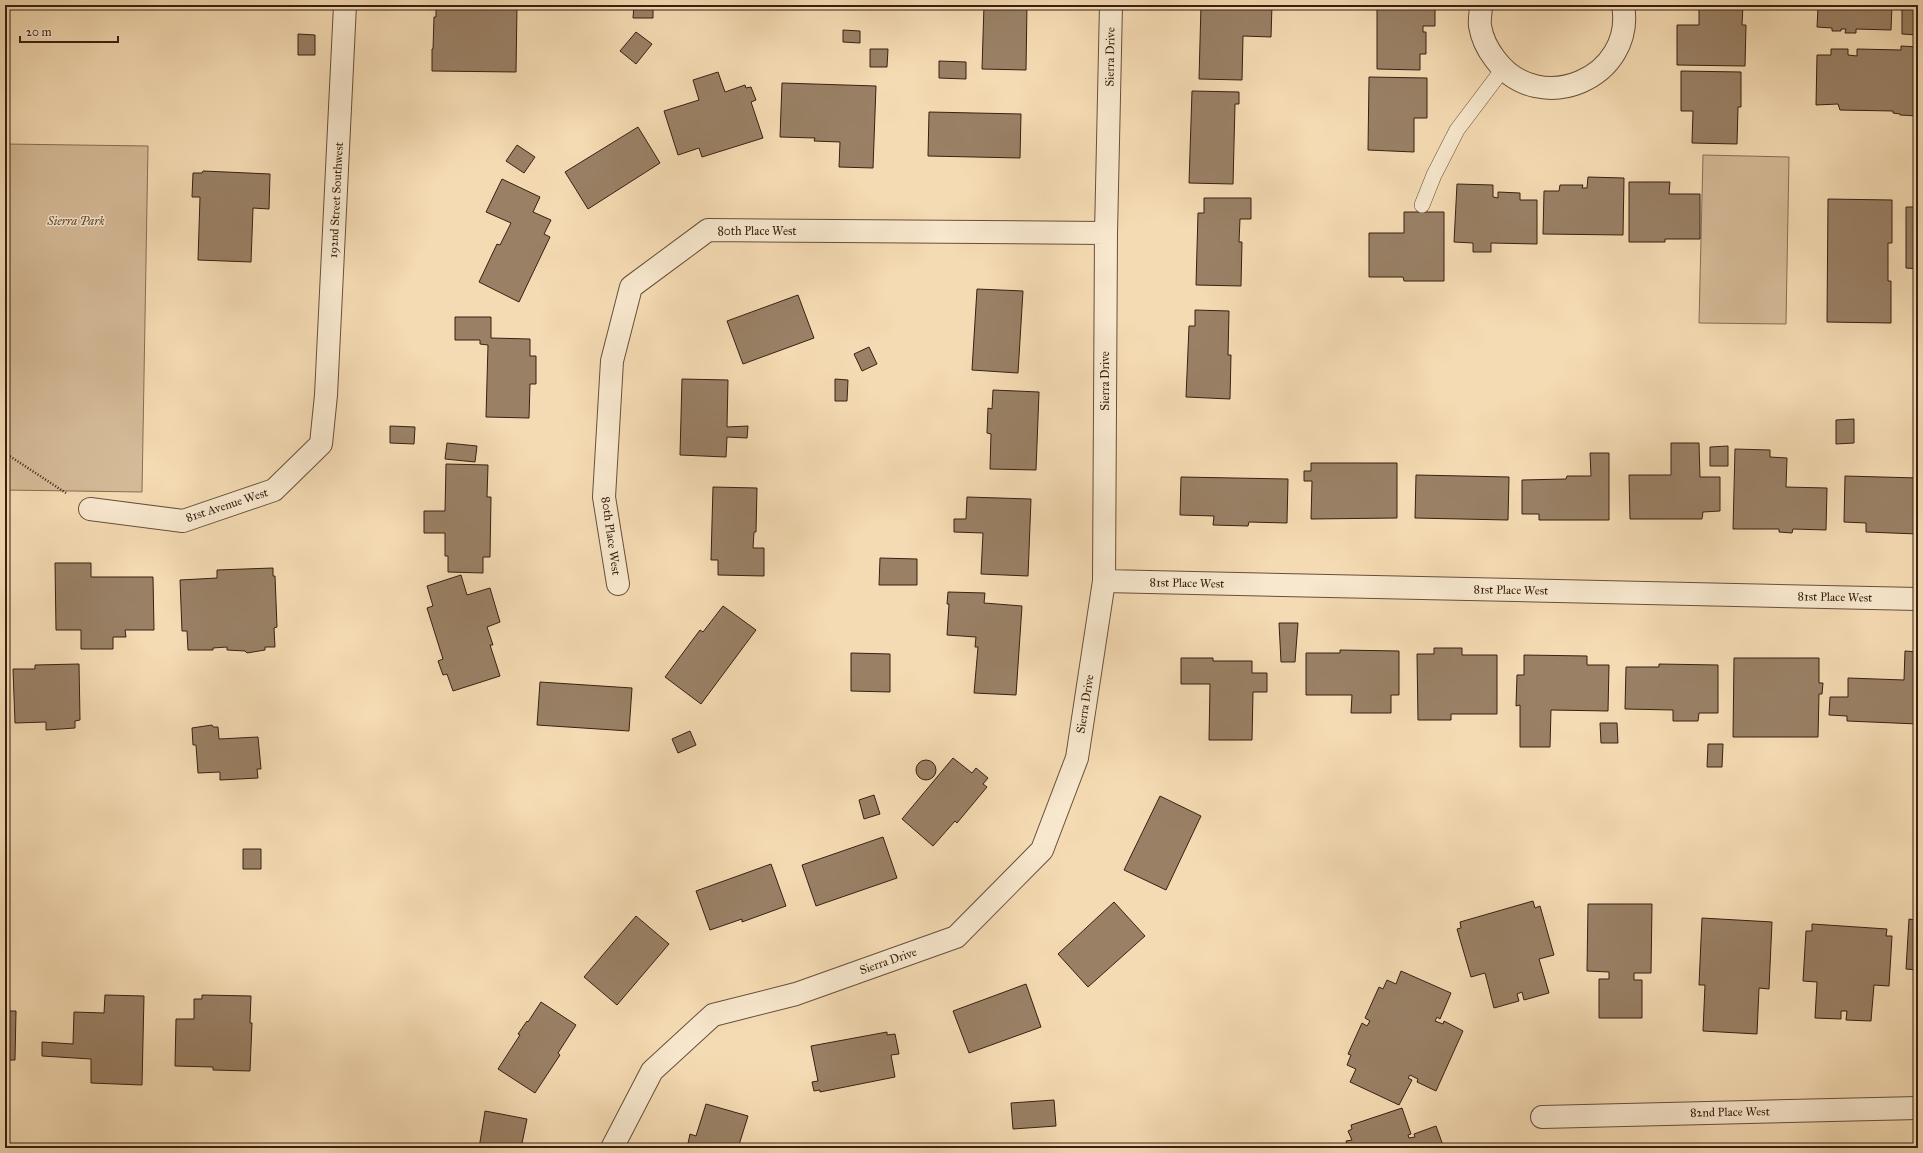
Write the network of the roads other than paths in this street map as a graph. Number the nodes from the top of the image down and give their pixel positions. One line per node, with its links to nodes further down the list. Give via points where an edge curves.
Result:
1 (345, 5): 8 (street, 192nd Street Southwest)
2 (1111, 5): 7 (street, Sierra Drive)
3 (1481, 5): 5 (street, via 1480,27 1488,50)
4 (1623, 5): 5 (street, via 1625,17 1621,41 1609,61 1592,77 1570,87 1545,88 1522,82)
5 (1502, 69): 6 (lane, via 1457,130)
6 (1422, 205)
7 (1106, 233): 10 (street, Sierra Drive); 11 (street, 80th Place West, via 708,230 631,287 612,361 604,497)
8 (326, 395): 9 (street, 81st Avenue West, via 321,444 274,490 183,521)
9 (90, 509)
10 (1104, 581): 12 (street, 81st Place West); 15 (street, Sierra Drive, via 1077,758 1042,850 956,938 796,994 713,1015 652,1071)
11 (618, 584)
12 (1918, 599)
13 (1918, 1108): 14 (street, 82nd Place West)
14 (1542, 1117)
15 (612, 1148)

